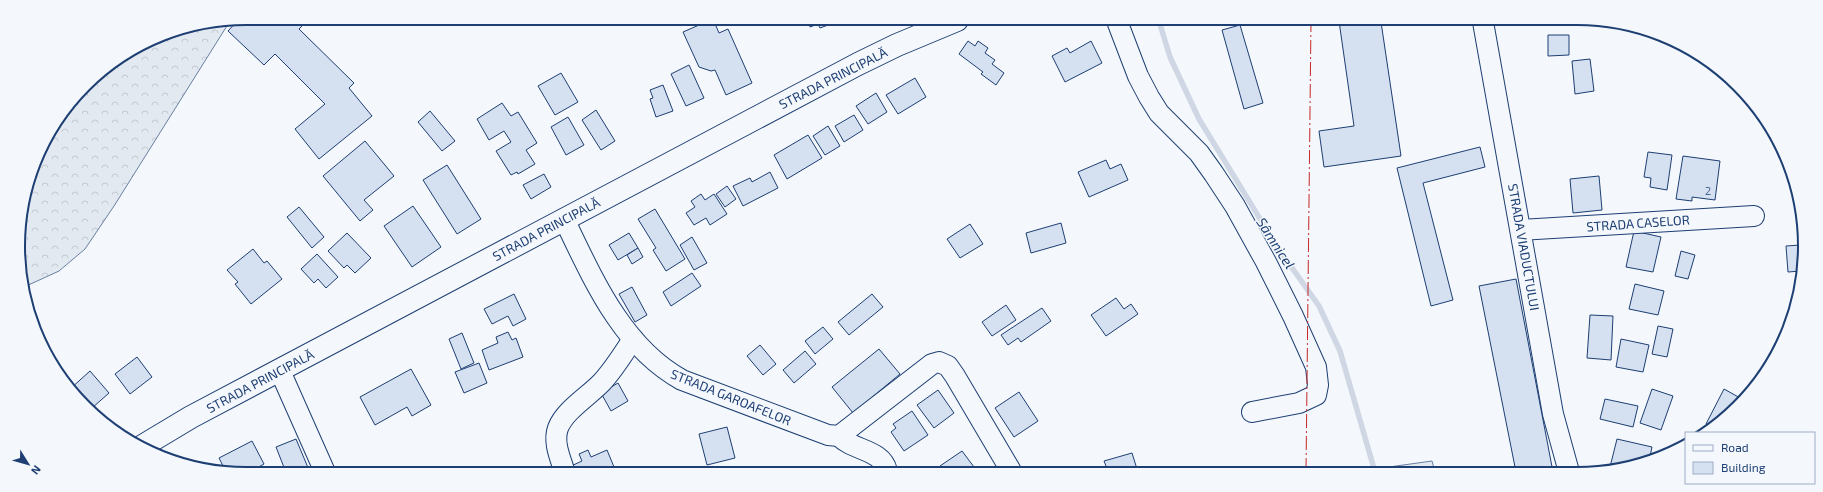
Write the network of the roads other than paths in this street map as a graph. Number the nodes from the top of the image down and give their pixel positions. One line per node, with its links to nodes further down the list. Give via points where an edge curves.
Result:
1 (944, 25): 5 (highway, STRADA PRINCIPALĂ, via 858,64)
2 (1119, 25): 9 (street, via 1138,76 1159,113 1199,153 1235,206 1294,316 1316,367 1316,395 1299,403)
3 (1484, 25): 6 (street, STRADA VIADUCTULUI)
4 (1754, 216): 6 (street, STRADA CASELOR)
5 (564, 220): 7 (street, via 607,303); 8 (highway, STRADA PRINCIPALĂ)
6 (1521, 230): 16 (street, STRADA VIADUCTULUI, via 1553,414)
7 (633, 339): 10 (street, STRADA GAROAFELOR, via 658,365 682,380 828,435); 13 (street, via 618,363 603,381 566,415 558,429 557,445)
8 (280, 371): 11 (highway, STRADA PRINCIPALĂ, via 191,417); 12 (street)
9 (1252, 412)
10 (839, 436): 14 (street, STRADA GAROAFELOR, via 846,443 879,456); 15 (street, via 932,364 939,362 948,366 955,376)
11 (147, 443)
12 (323, 467)
13 (563, 467)
14 (886, 467)
15 (1009, 467)
16 (1568, 467)

